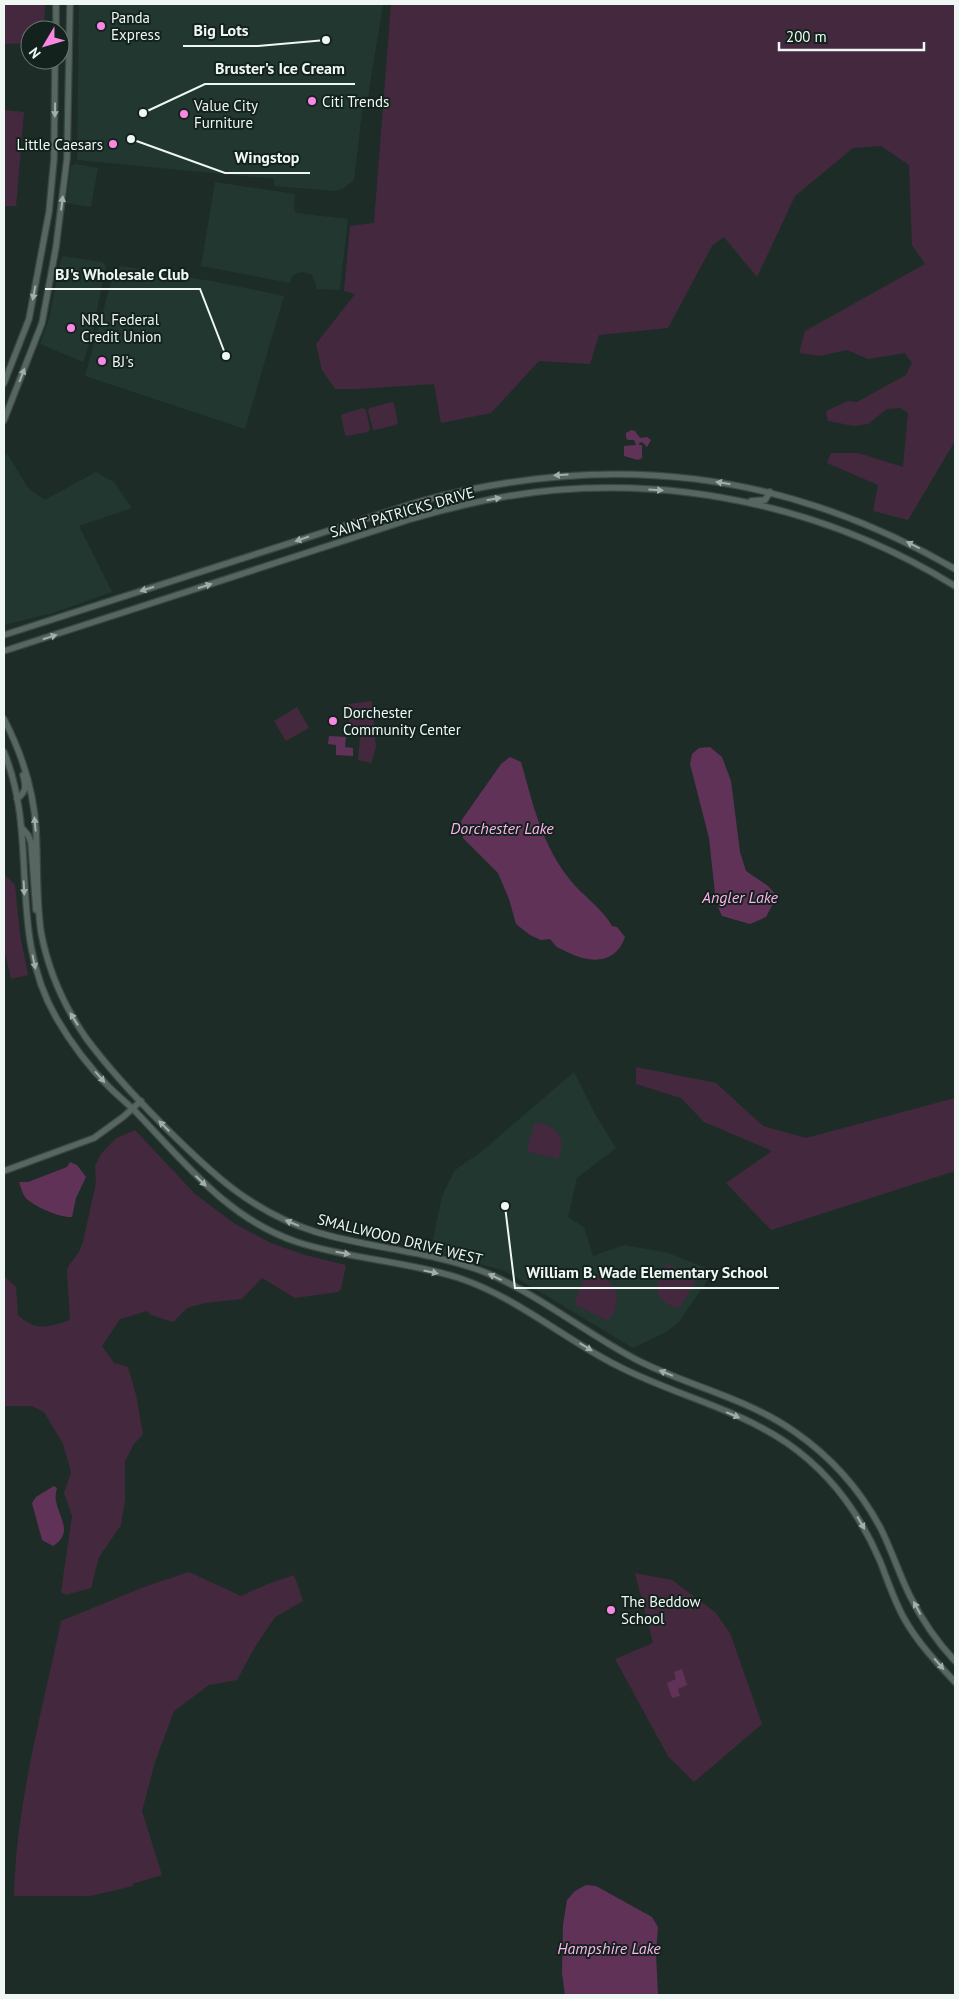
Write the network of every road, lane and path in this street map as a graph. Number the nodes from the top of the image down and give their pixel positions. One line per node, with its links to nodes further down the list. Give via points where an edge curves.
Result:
1 (56, 4): 3 (main road)
2 (70, 4): 6 (main road, one-way to 2, via 42,324 56,247 67,158)
3 (56, 20)
4 (55, 70): 5 (main road, one-way to 5, via 54,159 46,229 29,319)
5 (4, 384)
6 (4, 420)
7 (770, 492): 8 (main road, via 768,497 758,501); 9 (main road, SAINT PATRICKS DRIVE, one-way to 7, via 862,522); 11 (main road, SAINT PATRICKS DRIVE, one-way to 11, via 686,477 625,474 556,476 485,486 418,502)
8 (732, 499): 10 (main road, SAINT PATRICKS DRIVE, via 850,533 900,555); 12 (main road, SAINT PATRICKS DRIVE, one-way to 8, via 411,519 470,503 536,492 605,488 679,491)
9 (955, 569)
10 (955, 586)
11 (5, 634)
12 (5, 652)
13 (4, 719): 14 (main road, SMALLWOOD DRIVE WEST)
14 (14, 743): 16 (main road, via 26,789); 18 (main road, SMALLWOOD DRIVE WEST, one-way to 14, via 31,788)
15 (4, 752): 16 (main road, SMALLWOOD DRIVE WEST)
16 (17, 799): 17 (main road, SMALLWOOD DRIVE WEST)
17 (22, 828): 18 (main road, via 31,842 34,902); 20 (main road, SMALLWOOD DRIVE WEST, one-way to 20, via 26,920 40,984 72,1042 108,1087)
18 (42, 934): 19 (main road, SMALLWOOD DRIVE WEST, one-way to 18, via 97,1052 70,1012 53,976)
19 (141, 1101): 20 (main road); 22 (main road, SMALLWOOD DRIVE WEST, one-way to 19, via 921,1617 882,1530 861,1496 822,1453 787,1426 756,1409 638,1360 483,1272 439,1258 319,1233 274,1215 242,1198 209,1171)
20 (133, 1109): 21 (main road, via 94,1138); 23 (main road, SMALLWOOD DRIVE WEST, one-way to 23, via 195,1175 226,1204 253,1222 326,1250 444,1274 488,1290 614,1365 734,1415 788,1443 832,1483 852,1510 874,1549 906,1622)
21 (4, 1171)
22 (955, 1662)
23 (955, 1682)

